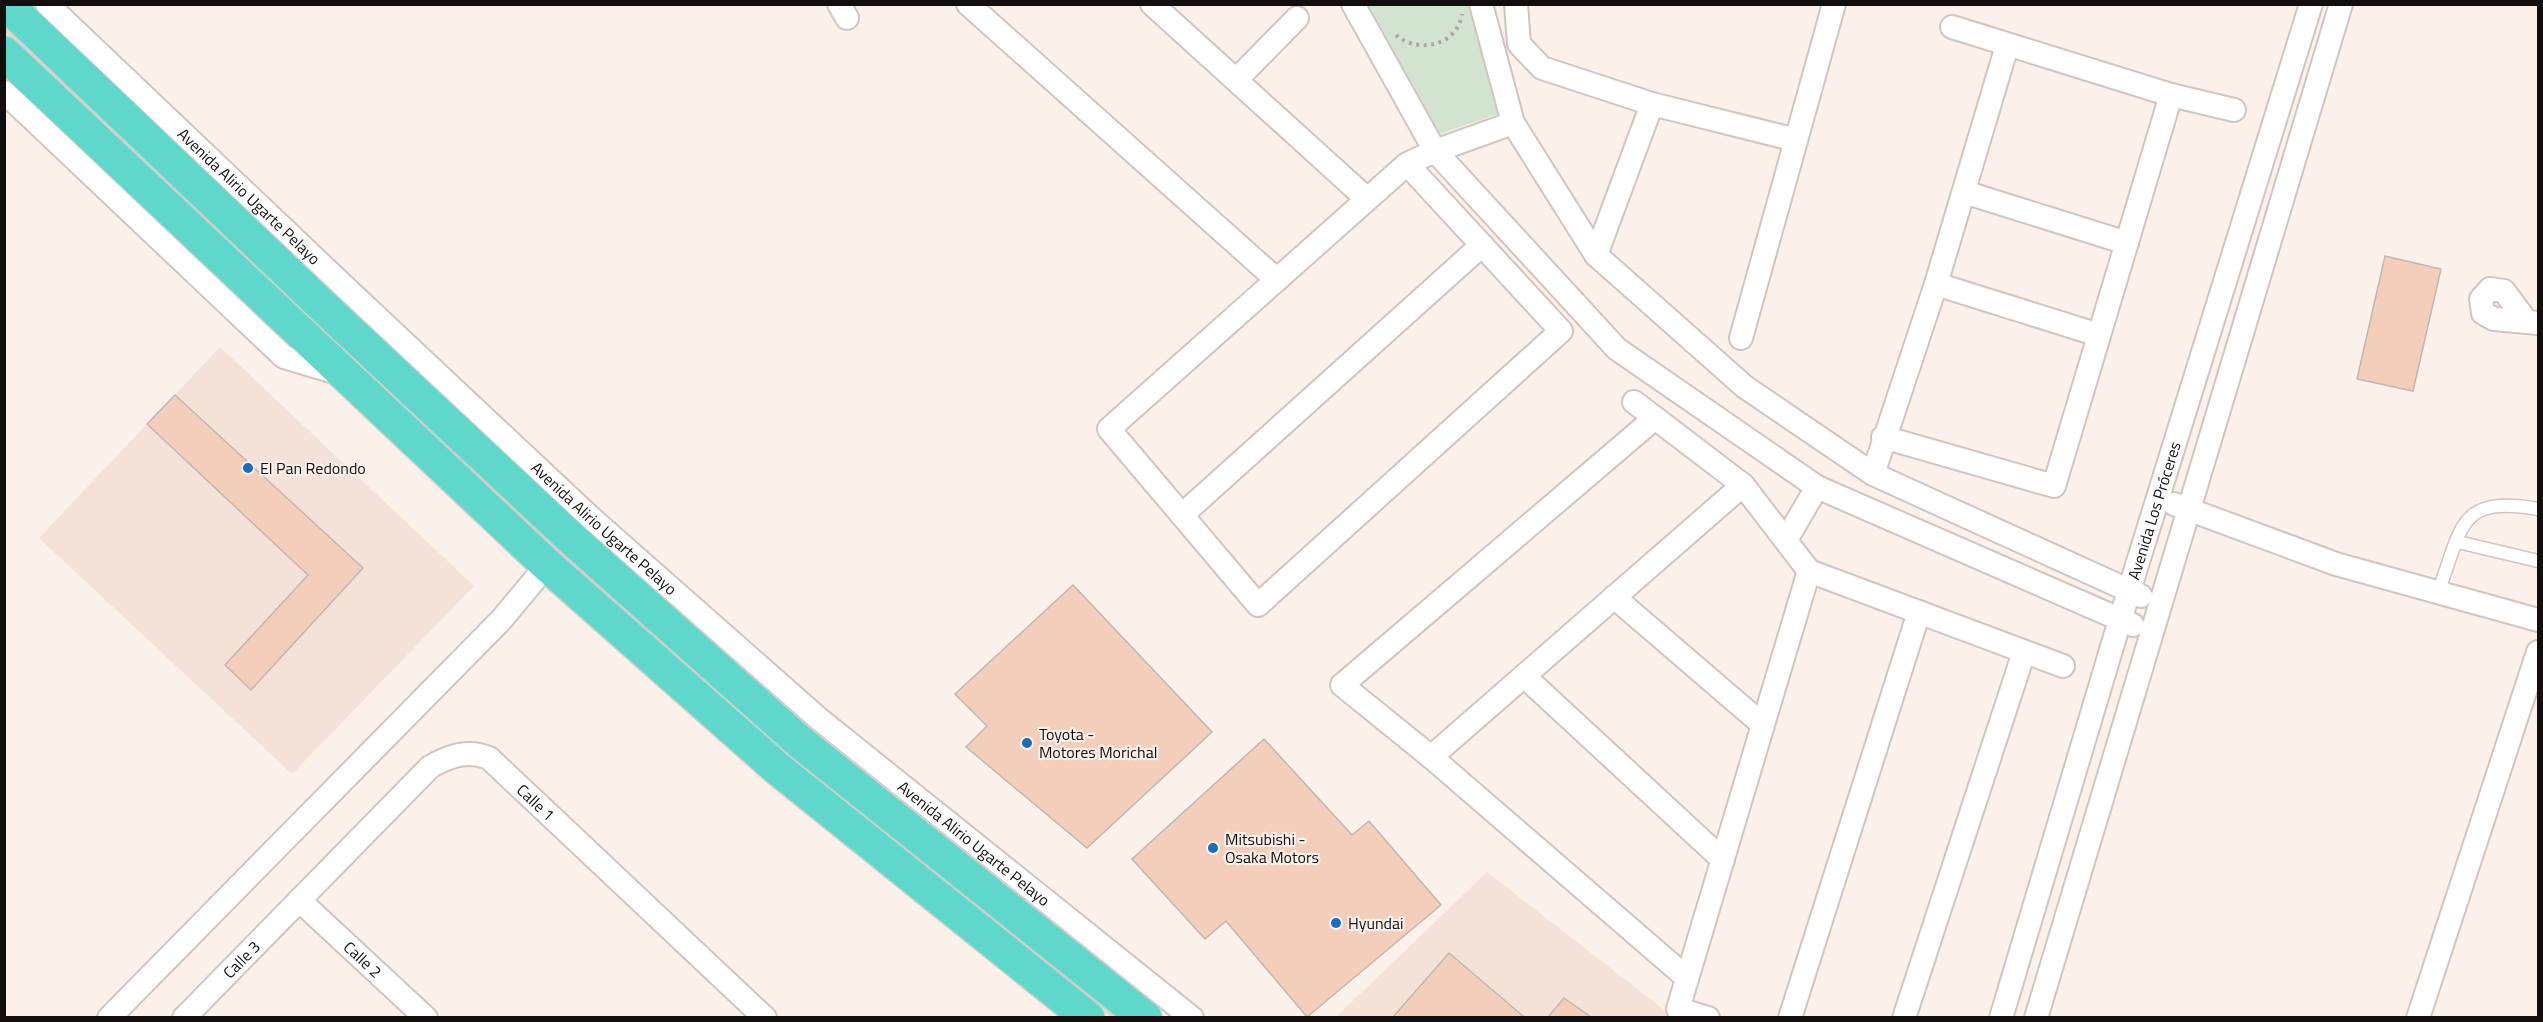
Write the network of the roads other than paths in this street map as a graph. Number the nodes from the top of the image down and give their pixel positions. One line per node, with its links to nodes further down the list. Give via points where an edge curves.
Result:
1 (6, 4): 69 (highway, Avenida Alirio Ugarte Pelayo, via 328,311 663,621 800,742)
2 (47, 4): 70 (street, Avenida Alirio Ugarte Pelayo, via 590,517 819,720)
3 (1152, 4): 15 (street)
4 (1353, 4): 21 (street)
5 (1481, 4): 19 (street)
6 (1516, 4): 17 (street, via 1520,44 1542,68)
7 (1834, 4): 20 (street)
8 (2311, 4): 38 (street, Avenida Los Próceres)
9 (2341, 4): 39 (street, Avenida Los Próceres)
10 (975, 7): 28 (street)
11 (1297, 18): 15 (street)
12 (1952, 27): 13 (street)
13 (2007, 46): 16 (street); 23 (street)
14 (9, 71): 45 (highway)
15 (1236, 80): 24 (street)
16 (2171, 95): 18 (street); 25 (street)
17 (1652, 104): 20 (street); 27 (street)
18 (2234, 110)
19 (1513, 123): 21 (street); 27 (street)
20 (1796, 140): 31 (street)
21 (1435, 151): 22 (street); 37 (street, via 1617,349)
22 (1407, 164): 24 (street); 26 (street)
23 (1964, 192): 25 (street); 29 (street)
24 (1367, 199): 28 (street)
25 (2127, 243): 30 (street)
26 (1482, 245): 41 (street); 41 (street, via 1561,331 1258,605)
27 (1596, 255): 35 (street, via 1745,387)
28 (1277, 279): 41 (street, via 1109,429)
29 (1936, 284): 30 (street); 34 (street)
30 (2099, 335): 34 (street, via 2054,486)
31 (1741, 338)
32 (1634, 402): 33 (street)
33 (1655, 418): 36 (street); 60 (street, via 1342,685)
34 (1883, 437): 35 (street)
35 (1873, 474): 47 (street)
36 (1743, 485): 42 (street); 49 (street)
37 (1818, 487): 42 (street); 52 (street)
38 (2159, 498): 39 (street); 47 (street, Avenida Los Próceres)
39 (2187, 509): 48 (street, via 2336,564); 50 (street, Avenida Los Próceres)
40 (2538, 509): 43 (lane, via 2513,504 2482,508 2465,523)
41 (1182, 515)
42 (1786, 540): 46 (street)
43 (2458, 542): 44 (lane); 48 (lane)
44 (2538, 561)
45 (547, 565): 64 (street, via 502,619); 68 (highway, via 778,769)
46 (1809, 571): 51 (street); 59 (street)
47 (2129, 591): 50 (street); 52 (street, Avenida Los Próceres)
48 (2438, 592): 53 (street)
49 (1614, 597): 58 (street); 59 (street)
50 (2159, 603): 54 (street, Avenida Los Próceres)
51 (1919, 612): 55 (street); 72 (street)
52 (2120, 620): 54 (street); 74 (street, Avenida Los Próceres)
53 (2538, 620)
54 (2151, 631): 75 (street, Avenida Los Próceres)
55 (2024, 652): 57 (street); 73 (street)
56 (2538, 652): 76 (street)
57 (2062, 666)
58 (1524, 676): 60 (street); 61 (street)
59 (1763, 725): 61 (street)
60 (1431, 757): 63 (street)
61 (1723, 860): 63 (street)
62 (299, 900): 65 (street, Calle 3); 66 (street, Calle 2); 67 (street, Calle 1, via 430,767 454,756 481,754)
63 (1687, 978): 71 (street, via 1678,1009)
64 (109, 1017)
65 (184, 1017)
66 (426, 1017)
67 (765, 1017)
68 (1088, 1017)
69 (1145, 1017)
70 (1192, 1017)
71 (1708, 1017)
72 (1790, 1017)
73 (1904, 1017)
74 (2001, 1017)
75 (2036, 1017)
76 (2418, 1017)

